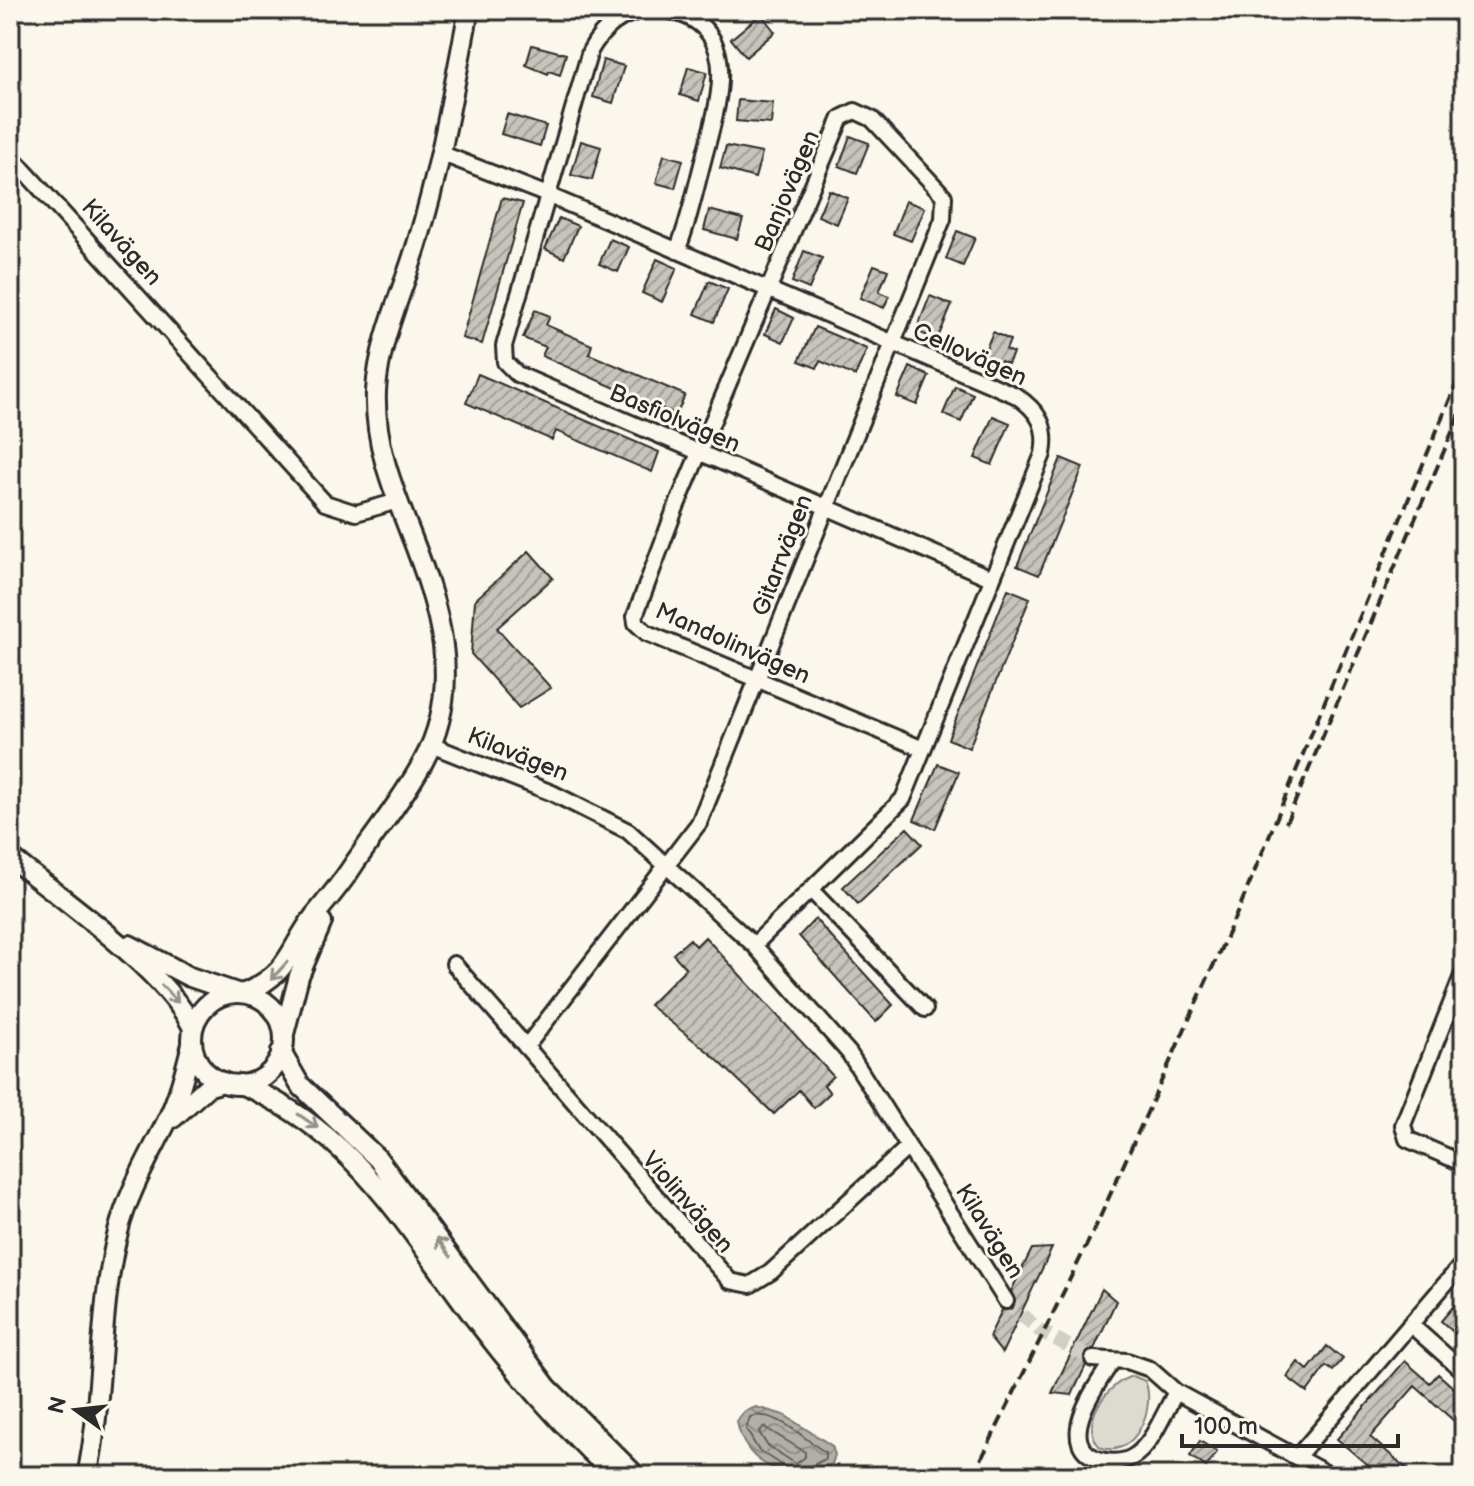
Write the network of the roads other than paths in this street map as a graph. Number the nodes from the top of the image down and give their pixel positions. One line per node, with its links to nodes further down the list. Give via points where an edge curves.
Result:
1 (469, 10): 4 (street)
2 (645, 10): 6 (street, via 604,29 590,51)
3 (666, 10): 7 (street, via 701,26 722,68)
4 (440, 153): 6 (street, Cellovägen); 11 (street, via 377,388 378,436)
5 (10, 155): 11 (street, Kilavägen, via 325,503 356,513)
6 (545, 194): 7 (street, Cellovägen); 10 (street, Basfiolvägen, via 504,346 505,362 517,374)
7 (677, 251): 8 (street, Cellovägen)
8 (769, 290): 9 (street, Cellovägen); 9 (street, Banjovägen, via 841,118 864,113 944,196 945,207); 10 (street, Mandolinvägen)
9 (891, 344): 12 (street, Gitarrvägen); 13 (street, Cellovägen, via 1015,395 1043,422 1043,454)
10 (699, 453): 12 (street, Basfiolvägen); 14 (street, Mandolinvägen, via 640,596 636,623 647,633)
11 (398, 501): 15 (street, Kilavägen, via 435,595 443,632 444,695)
12 (824, 507): 13 (street, Basfiolvägen); 14 (street, Gitarrvägen)
13 (991, 578): 16 (street, Cellovägen)
14 (758, 678): 16 (street, Mandolinvägen); 18 (street, Gitarrvägen, via 699,823)
15 (431, 745): 18 (street, Kilavägen, via 597,815 628,831); 20 (street)
16 (923, 749): 19 (street, Cellovägen, via 903,799)
17 (10, 857): 21 (street)
18 (668, 865): 22 (street, Kilavägen); 29 (street)
19 (811, 890): 22 (street, Cellovägen); 26 (street)
20 (336, 892): 25 (street, one-way to 25, via 306,928 286,966 270,981); 28 (street, via 299,976)
21 (99, 928): 25 (street, via 190,977); 27 (street, one-way to 27, via 167,990)
22 (754, 945): 32 (street, Kilavägen, via 849,1053)
23 (454, 964): 29 (street, Violinvägen)
24 (1464, 971): 33 (street, via 1404,1119 1404,1137)
25 (241, 993): 27 (street, via 212,1001 198,1016); 28 (street, via 272,1008)
26 (925, 1009)
27 (193, 1036): 30 (street, via 202,1068); 31 (street)
28 (282, 1044): 30 (street, via 266,1075); 44 (street, one-way to 28, via 547,1387 378,1159 300,1085)
29 (526, 1047): 32 (street, Violinvägen, via 721,1275 738,1284 757,1283 771,1272)
30 (232, 1083): 31 (street, via 198,1094); 43 (street, one-way to 43, via 294,1111 353,1159 537,1396)
31 (165, 1126): 42 (street, via 134,1185 114,1248)
32 (908, 1147): 35 (street, Kilavägen)
33 (1464, 1164)
34 (1464, 1262): 36 (street)
35 (1006, 1301)
36 (1410, 1324): 39 (street); 41 (street)
37 (1093, 1359): 38 (street)
38 (1112, 1362): 40 (street, via 1150,1369); 40 (street, via 1080,1423 1078,1435 1094,1458 1124,1461 1137,1454)
39 (1464, 1372)
40 (1176, 1392): 41 (street)
41 (1297, 1457): 45 (street)
42 (87, 1476)
43 (616, 1476)
44 (636, 1476)
45 (1331, 1476)

